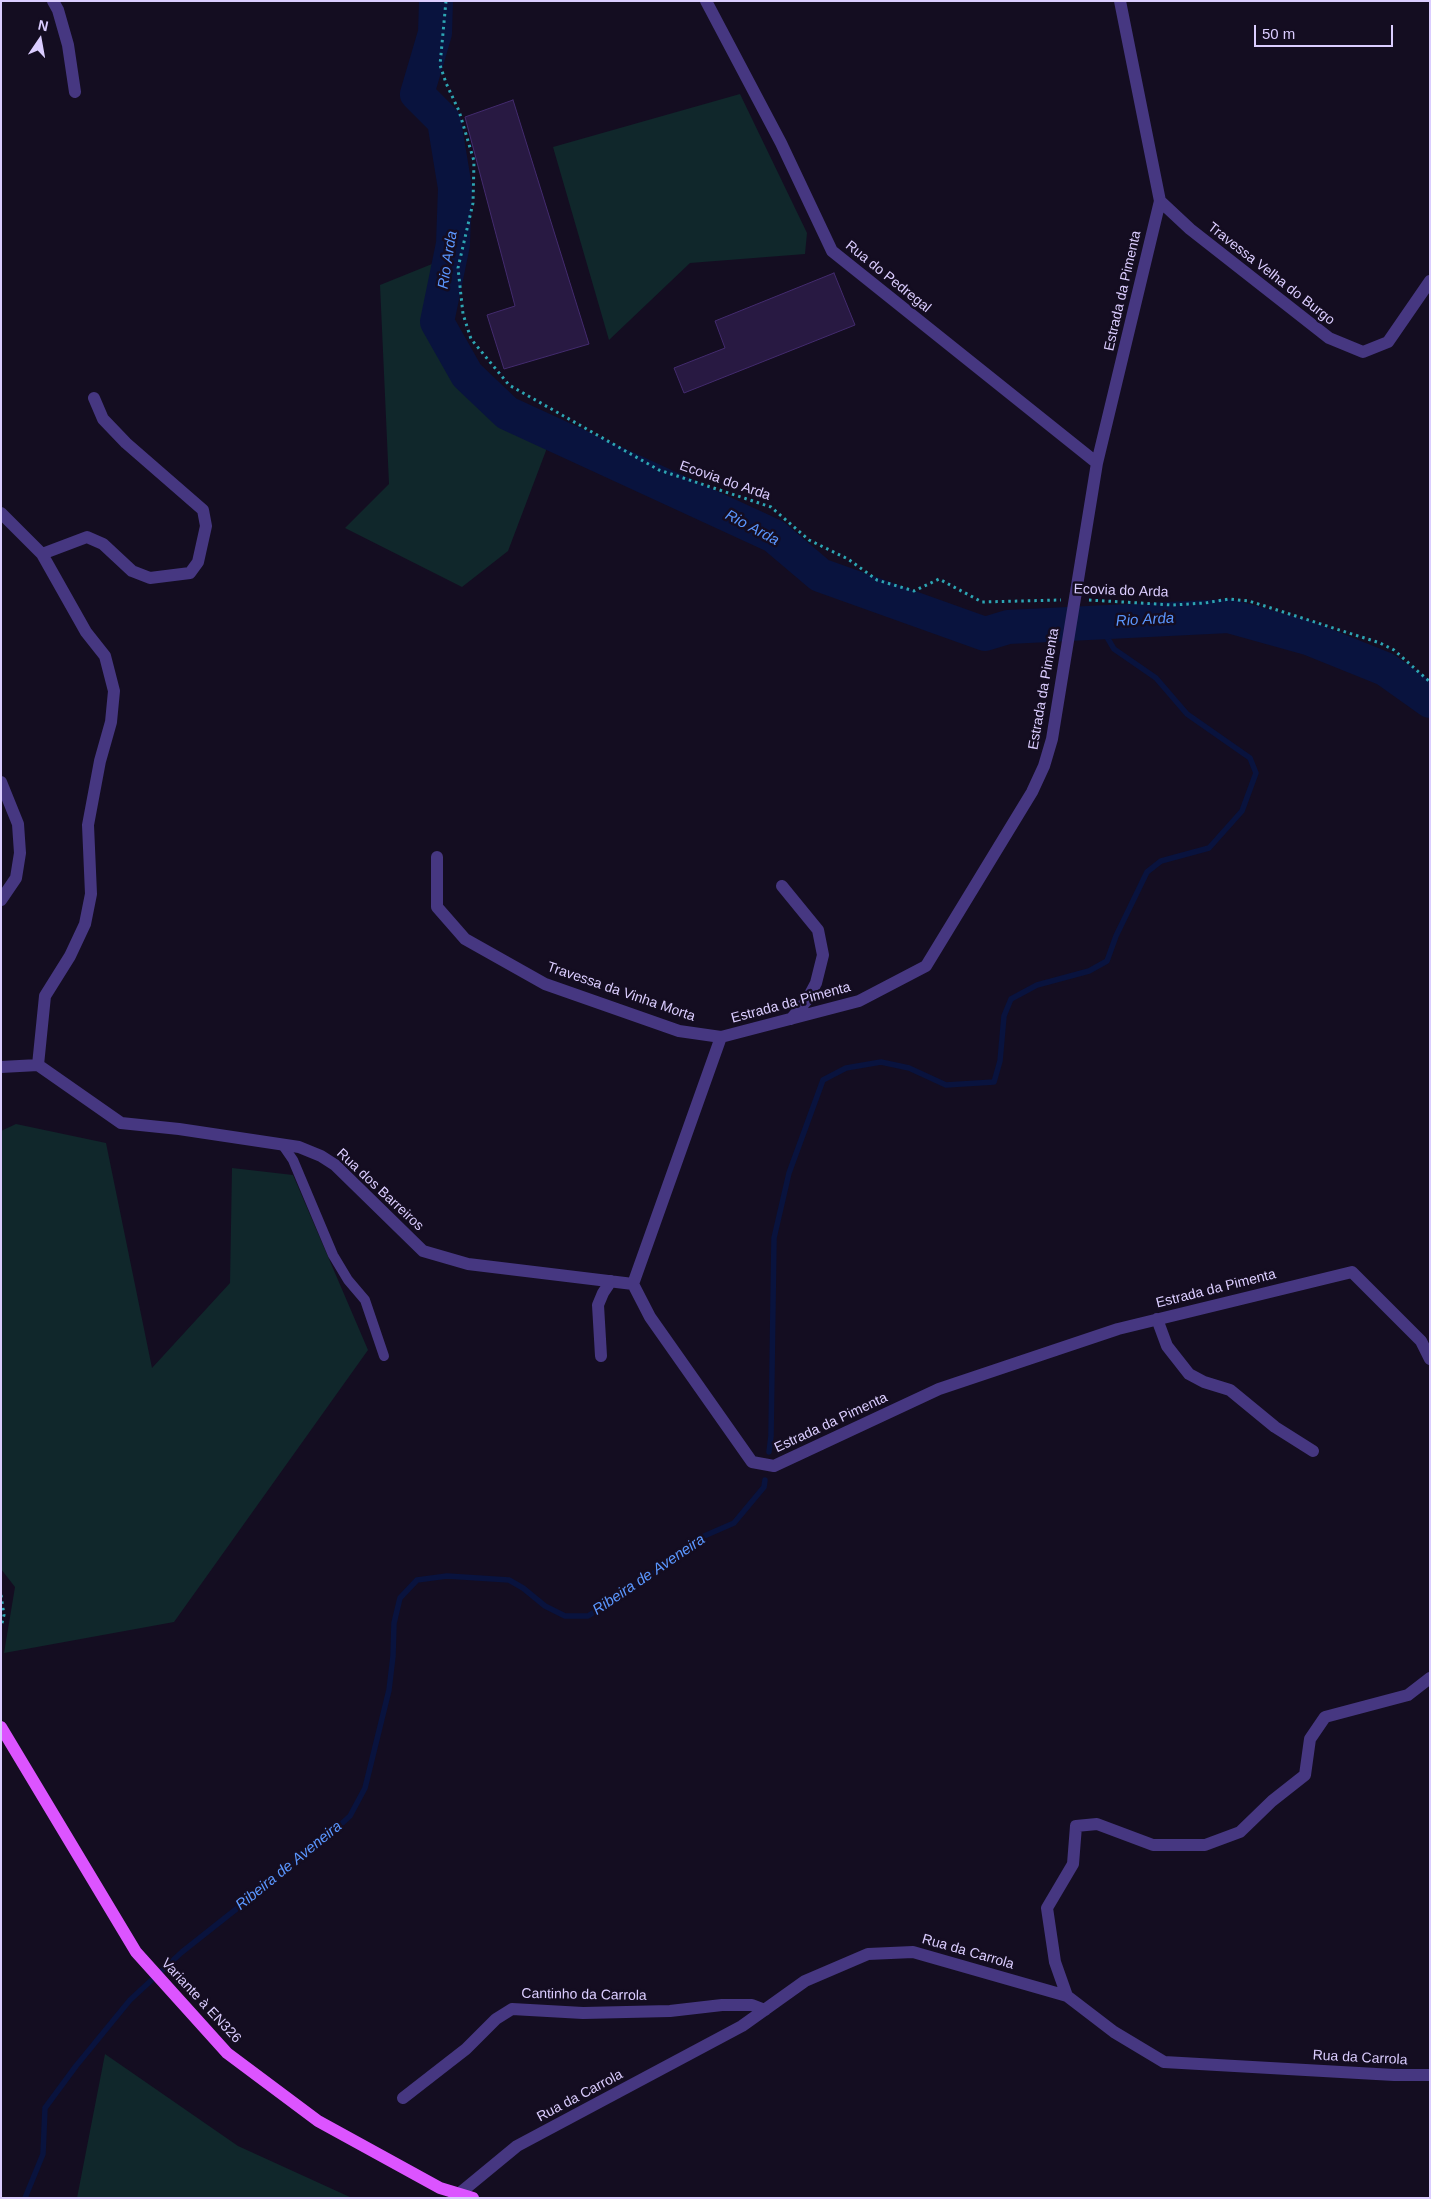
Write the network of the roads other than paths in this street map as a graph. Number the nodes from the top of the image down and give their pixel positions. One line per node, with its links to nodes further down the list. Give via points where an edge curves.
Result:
1 (52, 1): 4 (street, via 58,10 68,45)
2 (706, 1): 8 (street, Rua do Pedregal, via 781,143 832,251)
3 (1120, 1): 5 (street, Estrada da Pimenta)
4 (75, 92)
5 (1160, 201): 6 (street, Travessa Velha do Burgo, via 1190,229 1329,338 1363,352 1388,342); 8 (street, Estrada da Pimenta)
6 (1430, 281)
7 (94, 398): 10 (street, via 103,419 126,444 203,510 206,526 198,562 190,573 150,578 132,571 103,544 86,537)
8 (1097, 463): 15 (street, Estrada da Pimenta, via 1052,739 1032,792 926,966 859,1001)
9 (1, 513): 10 (street)
10 (42, 554): 17 (street, via 86,632 105,656 114,691 111,722 88,825 92,894 85,924 45,996)
11 (1, 782): 14 (street, via 18,824 20,852 16,878)
12 (438, 856): 16 (street, Travessa da Vinha Morta, via 437,908 465,939 545,984 679,1031)
13 (782, 886): 15 (street, via 818,930 823,954 816,983)
14 (1, 900)
15 (791, 1019): 16 (street, Estrada da Pimenta)
16 (721, 1037): 21 (street, Estrada da Pimenta)
17 (38, 1066): 18 (street); 19 (street, Rua dos Barreiros, via 120,1123)
18 (1, 1067)
19 (282, 1144): 20 (street, Rua dos Barreiros, via 299,1147 335,1165 423,1251 468,1264); 23 (lane, via 333,1255 365,1300)
20 (611, 1282): 21 (street, Rua dos Barreiros); 24 (street, via 598,1304)
21 (634, 1284): 22 (street, Estrada da Pimenta, via 650,1317 752,1462 774,1466 939,1389)
22 (1157, 1319): 25 (street, Estrada da Pimenta, via 1352,1272 1421,1341); 26 (street, via 1167,1346 1189,1374 1230,1390 1275,1427)
23 (384, 1356)
24 (600, 1356)
25 (1430, 1360)
26 (1313, 1451)
27 (1430, 1678): 29 (street, via 1408,1694 1325,1716 1310,1739 1305,1775 1240,1832 1205,1845 1153,1845 1097,1824 1076,1826 1073,1864 1047,1908 1055,1962)
28 (1, 1726): 34 (main road, Variante à EN326, bridge, via 136,1952 227,2053 318,2121 440,2188)
29 (1066, 1996): 30 (street, Rua da Carrola, via 914,1952 868,1954 805,1981); 31 (street, Rua da Carrola, via 1114,2032 1164,2062)
30 (765, 2010): 32 (street, Cantinho da Carrola, via 752,2005 583,2013 512,2009); 33 (street, Rua da Carrola, via 742,2026 516,2146)
31 (1430, 2075)
32 (403, 2098)
33 (454, 2198)
34 (473, 2198)

